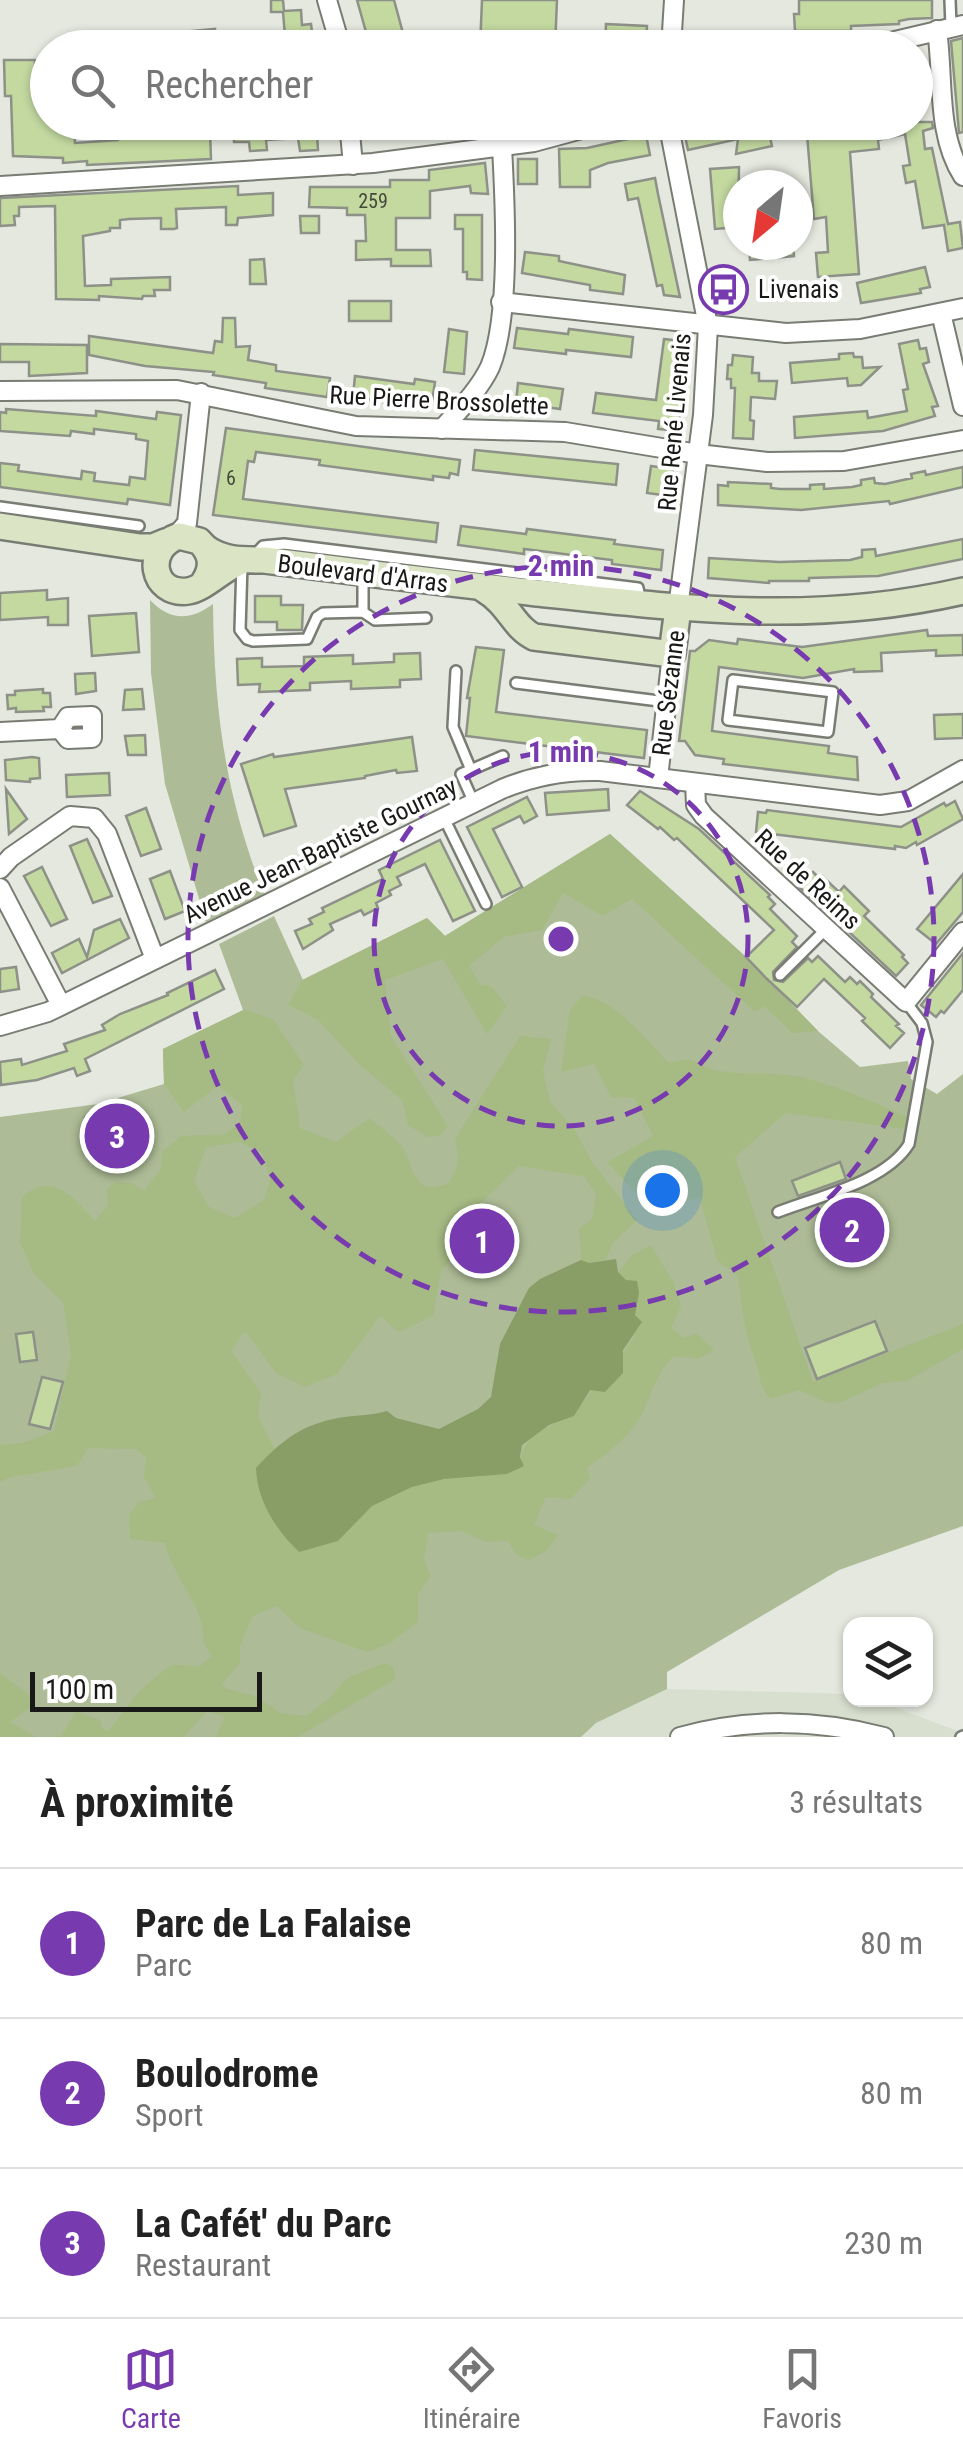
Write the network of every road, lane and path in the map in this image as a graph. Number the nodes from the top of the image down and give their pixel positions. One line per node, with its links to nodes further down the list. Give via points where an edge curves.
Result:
1 (327, 0): 5 (street)
2 (674, 0): 6 (street)
3 (950, 0): 4 (lane)
4 (950, 28): 12 (street, via 941,92 950,151)
5 (336, 30)
6 (672, 30)
7 (350, 140): 11 (street)
8 (532, 140): 10 (street)
9 (672, 140): 17 (street, Rue René Livenais)
10 (502, 147): 11 (street); 14 (street)
11 (353, 165): 13 (street)
12 (963, 176)
13 (0, 186)
14 (501, 302): 17 (street); 21 (street, via 488,369)
15 (963, 308): 16 (street)
16 (941, 313): 17 (street, via 840,332); 20 (street)
17 (708, 326): 23 (street, Rue René Livenais)
18 (0, 391): 19 (street, Rue Pierre Brossolette)
19 (202, 393): 21 (street, Rue Pierre Brossolette, via 334,423); 27 (street)
20 (963, 406)
21 (442, 429): 23 (street, Rue Pierre Brossolette, via 565,432)
22 (963, 440): 23 (street, Rue Pierre Brossolette, via 832,462)
23 (698, 454): 37 (street, Rue René Livenais)
24 (0, 507): 26 (lane)
25 (0, 526): 28 (street, Boulevard d'Arras)
26 (139, 526)
27 (186, 538): 28 (street, Boulevard d'Arras, via 150,548); 29 (street, Boulevard d'Arras, via 220,556); 31 (street, via 156,558); 32 (street, via 211,568)
28 (110, 540): 31 (street, Boulevard d'Arras)
29 (246, 560): 30 (street, Boulevard d'Arras); 32 (street, Boulevard d'Arras); 36 (lane, via 263,546 284,544 638,588); 38 (lane, via 240,630 246,639 303,640 319,614)
30 (363, 573): 33 (street, Boulevard d'Arras); 38 (lane)
31 (160, 579): 32 (street, via 182,592)
32 (204, 582)
33 (483, 589): 34 (street, Boulevard d'Arras); 40 (street)
34 (532, 592): 36 (street, Boulevard d'Arras); 40 (street, via 520,602)
35 (963, 592): 37 (street, Boulevard d'Arras, via 817,613)
36 (642, 606): 37 (street, Boulevard d'Arras)
37 (678, 608): 41 (street, Rue Sézanne)
38 (363, 612): 39 (lane, via 374,620)
39 (426, 618)
40 (518, 622): 41 (street, via 534,637)
41 (672, 654): 44 (street, Rue Sézanne)
42 (456, 671): 50 (lane, via 453,727)
43 (516, 683): 44 (lane)
44 (672, 696): 52 (street, Rue Sézanne)
45 (718, 700): 46 (lane)
46 (730, 702): 46 (lane, via 728,720 828,732 833,692 733,680)
47 (60, 729): 48 (street)
48 (0, 732)
49 (503, 756): 50 (lane)
50 (471, 770): 54 (lane, via 461,774)
51 (963, 770): 53 (street, Avenue Jean-Baptiste Gournay, via 908,801 880,805)
52 (658, 778): 53 (street, Avenue Jean-Baptiste Gournay); 54 (street, Avenue Jean-Baptiste Gournay, via 573,772 521,782)
53 (695, 783): 59 (street, Rue de Reims, via 699,810)
54 (474, 803): 55 (street, Avenue Jean-Baptiste Gournay)
55 (444, 818): 58 (lane); 61 (street, Avenue Jean-Baptiste Gournay)
56 (0, 869): 61 (street, via 70,816 94,818 105,830)
57 (0, 888): 64 (street)
58 (486, 904)
59 (826, 929): 62 (lane); 63 (street, Rue de Reims)
60 (963, 932): 63 (street)
61 (155, 959): 64 (street, Avenue Jean-Baptiste Gournay)
62 (780, 974)
63 (906, 1002): 66 (lane, via 927,1042 902,1156 871,1177)
64 (61, 1005): 65 (street, Avenue Jean-Baptiste Gournay)
65 (0, 1026)
66 (778, 1212)
67 (878, 1735): 68 (street, via 772,1723)
68 (680, 1737)

